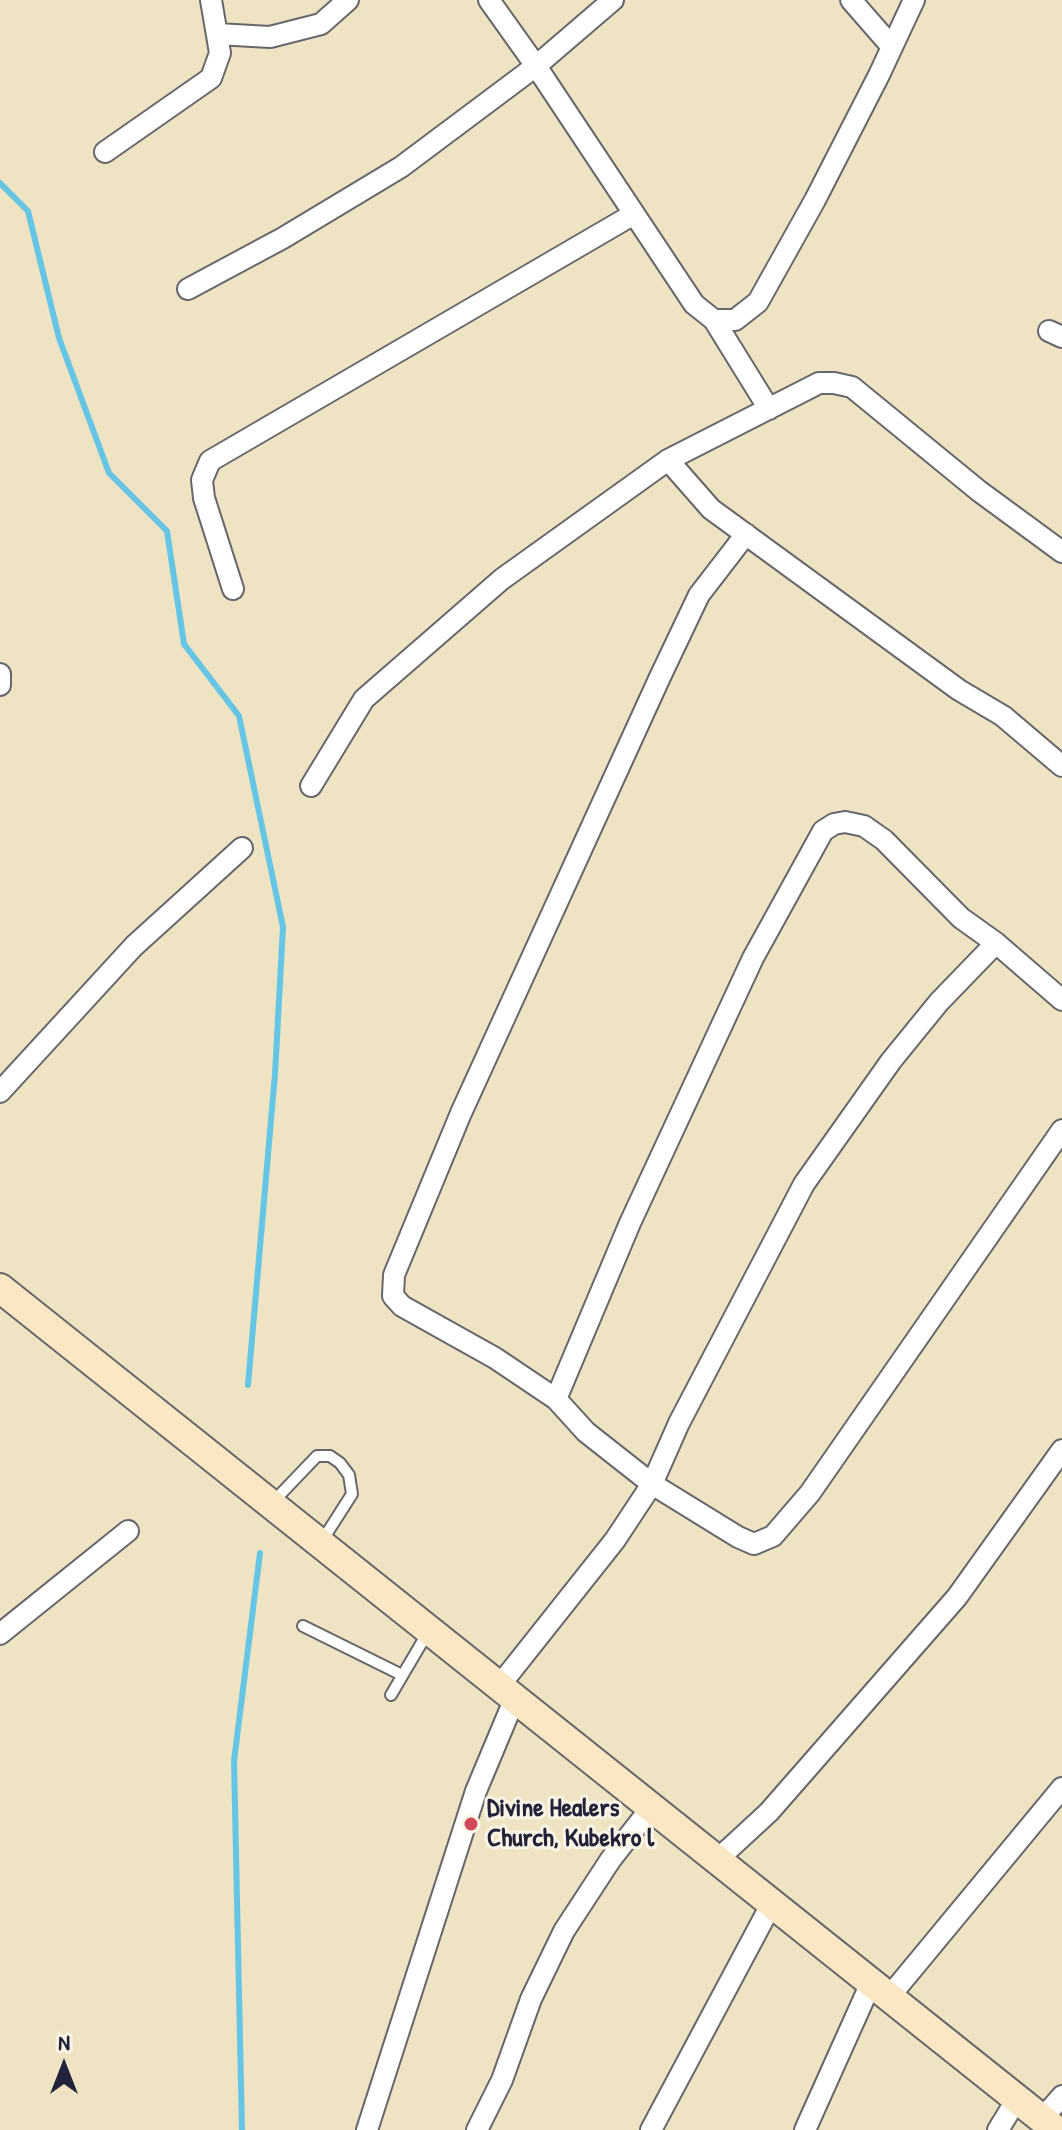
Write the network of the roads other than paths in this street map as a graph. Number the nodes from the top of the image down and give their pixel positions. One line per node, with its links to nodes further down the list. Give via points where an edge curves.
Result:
1 (211, 0): 7 (street)
2 (348, 0): 7 (street, via 321,24 270,37)
3 (489, 0): 9 (street)
4 (613, 0): 9 (street)
5 (851, 0): 8 (street)
6 (914, 0): 8 (street)
7 (217, 34): 10 (street, via 220,53 211,78)
8 (892, 47): 13 (street, via 758,302 735,320)
9 (536, 66): 11 (street); 12 (street, via 401,167)
10 (105, 152)
11 (634, 214): 13 (street, via 694,304); 18 (street, via 210,461 202,480 204,498)
12 (188, 289)
13 (714, 320): 14 (street)
14 (769, 409): 15 (street); 17 (street, via 819,383 852,387)
15 (668, 460): 16 (street, via 711,509); 22 (street, via 502,579 364,699)
16 (746, 534): 21 (street, via 959,690 1003,716); 29 (street, via 699,595 673,649 461,1113 394,1275 393,1296 402,1306)
17 (1062, 552)
18 (233, 589)
19 (0, 674): 20 (street)
20 (0, 685)
21 (1062, 766)
22 (311, 786)
23 (242, 848): 26 (street, via 134,946)
24 (996, 943): 25 (street); 29 (street, via 961,918 864,826 845,822 823,831 753,958 630,1223); 31 (street, via 891,1061 804,1184)
25 (1062, 1000)
26 (0, 1092)
27 (1062, 1130): 31 (street, via 864,1418 773,1536 754,1544)
28 (0, 1288): 32 (main road)
29 (556, 1399): 31 (street, via 586,1432)
30 (1062, 1450): 43 (street, via 957,1597 769,1812)
31 (652, 1484): 39 (street)
32 (271, 1503): 34 (main road); 34 (lane, via 317,1456 340,1463 349,1475 352,1494)
33 (128, 1531): 37 (street)
34 (320, 1544): 36 (main road)
35 (303, 1626): 38 (lane)
36 (429, 1631): 38 (lane); 39 (main road)
37 (0, 1634)
38 (402, 1675): 40 (lane)
39 (508, 1692): 42 (main road); 49 (street)
40 (391, 1695)
41 (1062, 1788): 45 (street)
42 (651, 1808): 43 (main road); 50 (street, via 564,1931)
43 (717, 1860): 44 (main road)
44 (772, 1903): 45 (main road); 51 (street)
45 (880, 1990): 47 (main road); 52 (street)
46 (1062, 2096): 48 (street)
47 (1017, 2099): 48 (main road); 53 (street)
48 (1049, 2124)
49 (367, 2130)
50 (477, 2130)
51 (651, 2130)
52 (805, 2130)
53 (998, 2130)

